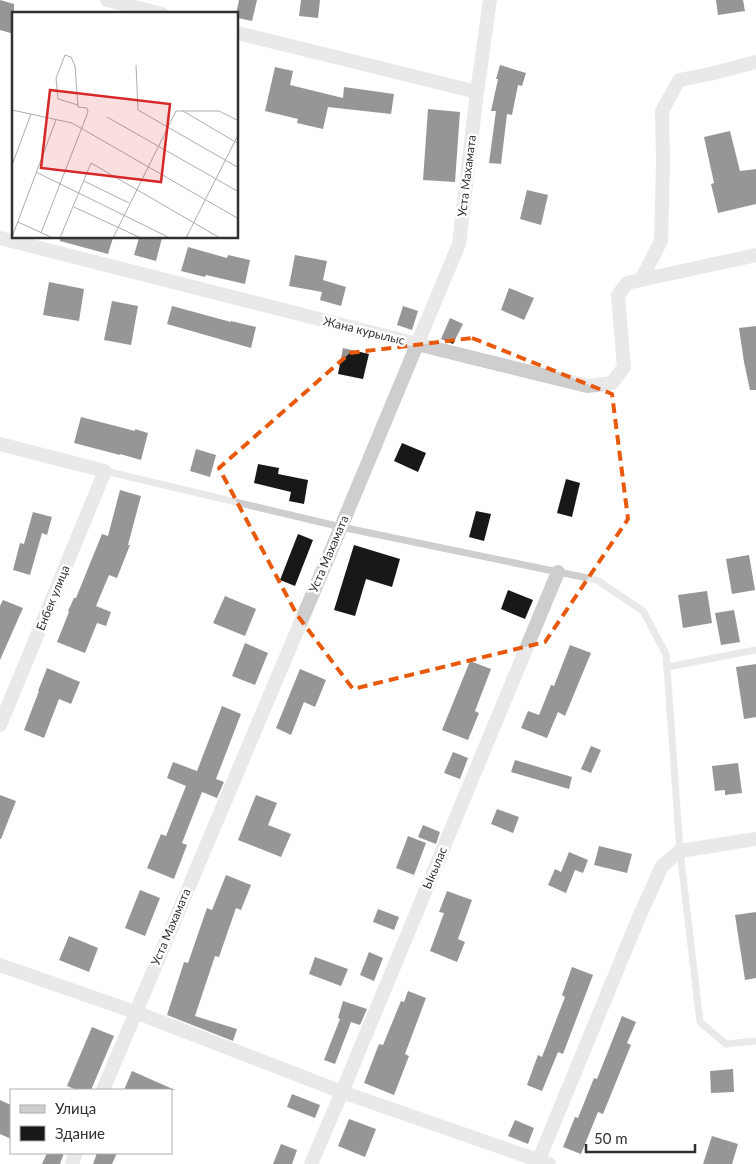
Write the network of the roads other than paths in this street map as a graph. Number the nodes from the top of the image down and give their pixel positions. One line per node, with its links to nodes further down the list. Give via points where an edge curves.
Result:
1 (107, 0): 3 (street)
2 (490, 0): 6 (street, Уста Махамата)
3 (154, 12)
4 (239, 32): 6 (street)
5 (756, 62): 9 (street, via 679,80 662,111 661,241)
6 (476, 92): 10 (street, Уста Махамата, via 459,244)
7 (0, 238): 10 (street, Жана курылыс)
8 (756, 255): 9 (street, Жана курылыс)
9 (641, 280): 10 (street, Жана курылыс, via 627,283 618,295 624,367 612,382 587,386)
10 (417, 344): 13 (street, Уста Махамата)
11 (0, 444): 12 (street)
12 (105, 471): 13 (lane); 17 (street, Енбек улица)
13 (341, 527): 14 (lane); 21 (street, Уста Махамата)
14 (558, 572): 16 (lane, via 597,580 643,611 666,654); 24 (street, Ыкылас)
15 (756, 650): 16 (lane)
16 (667, 667): 19 (lane)
17 (0, 726)
18 (756, 839): 19 (street)
19 (680, 850): 22 (lane, via 700,1022 726,1044); 25 (street, via 662,866 639,917)
20 (0, 965): 21 (street)
21 (135, 1012): 23 (street, Уста Махамата); 24 (street)
22 (756, 1040)
23 (103, 1089)
24 (342, 1092): 25 (street); 26 (street, Ыкылас)
25 (542, 1163)
26 (311, 1164)

